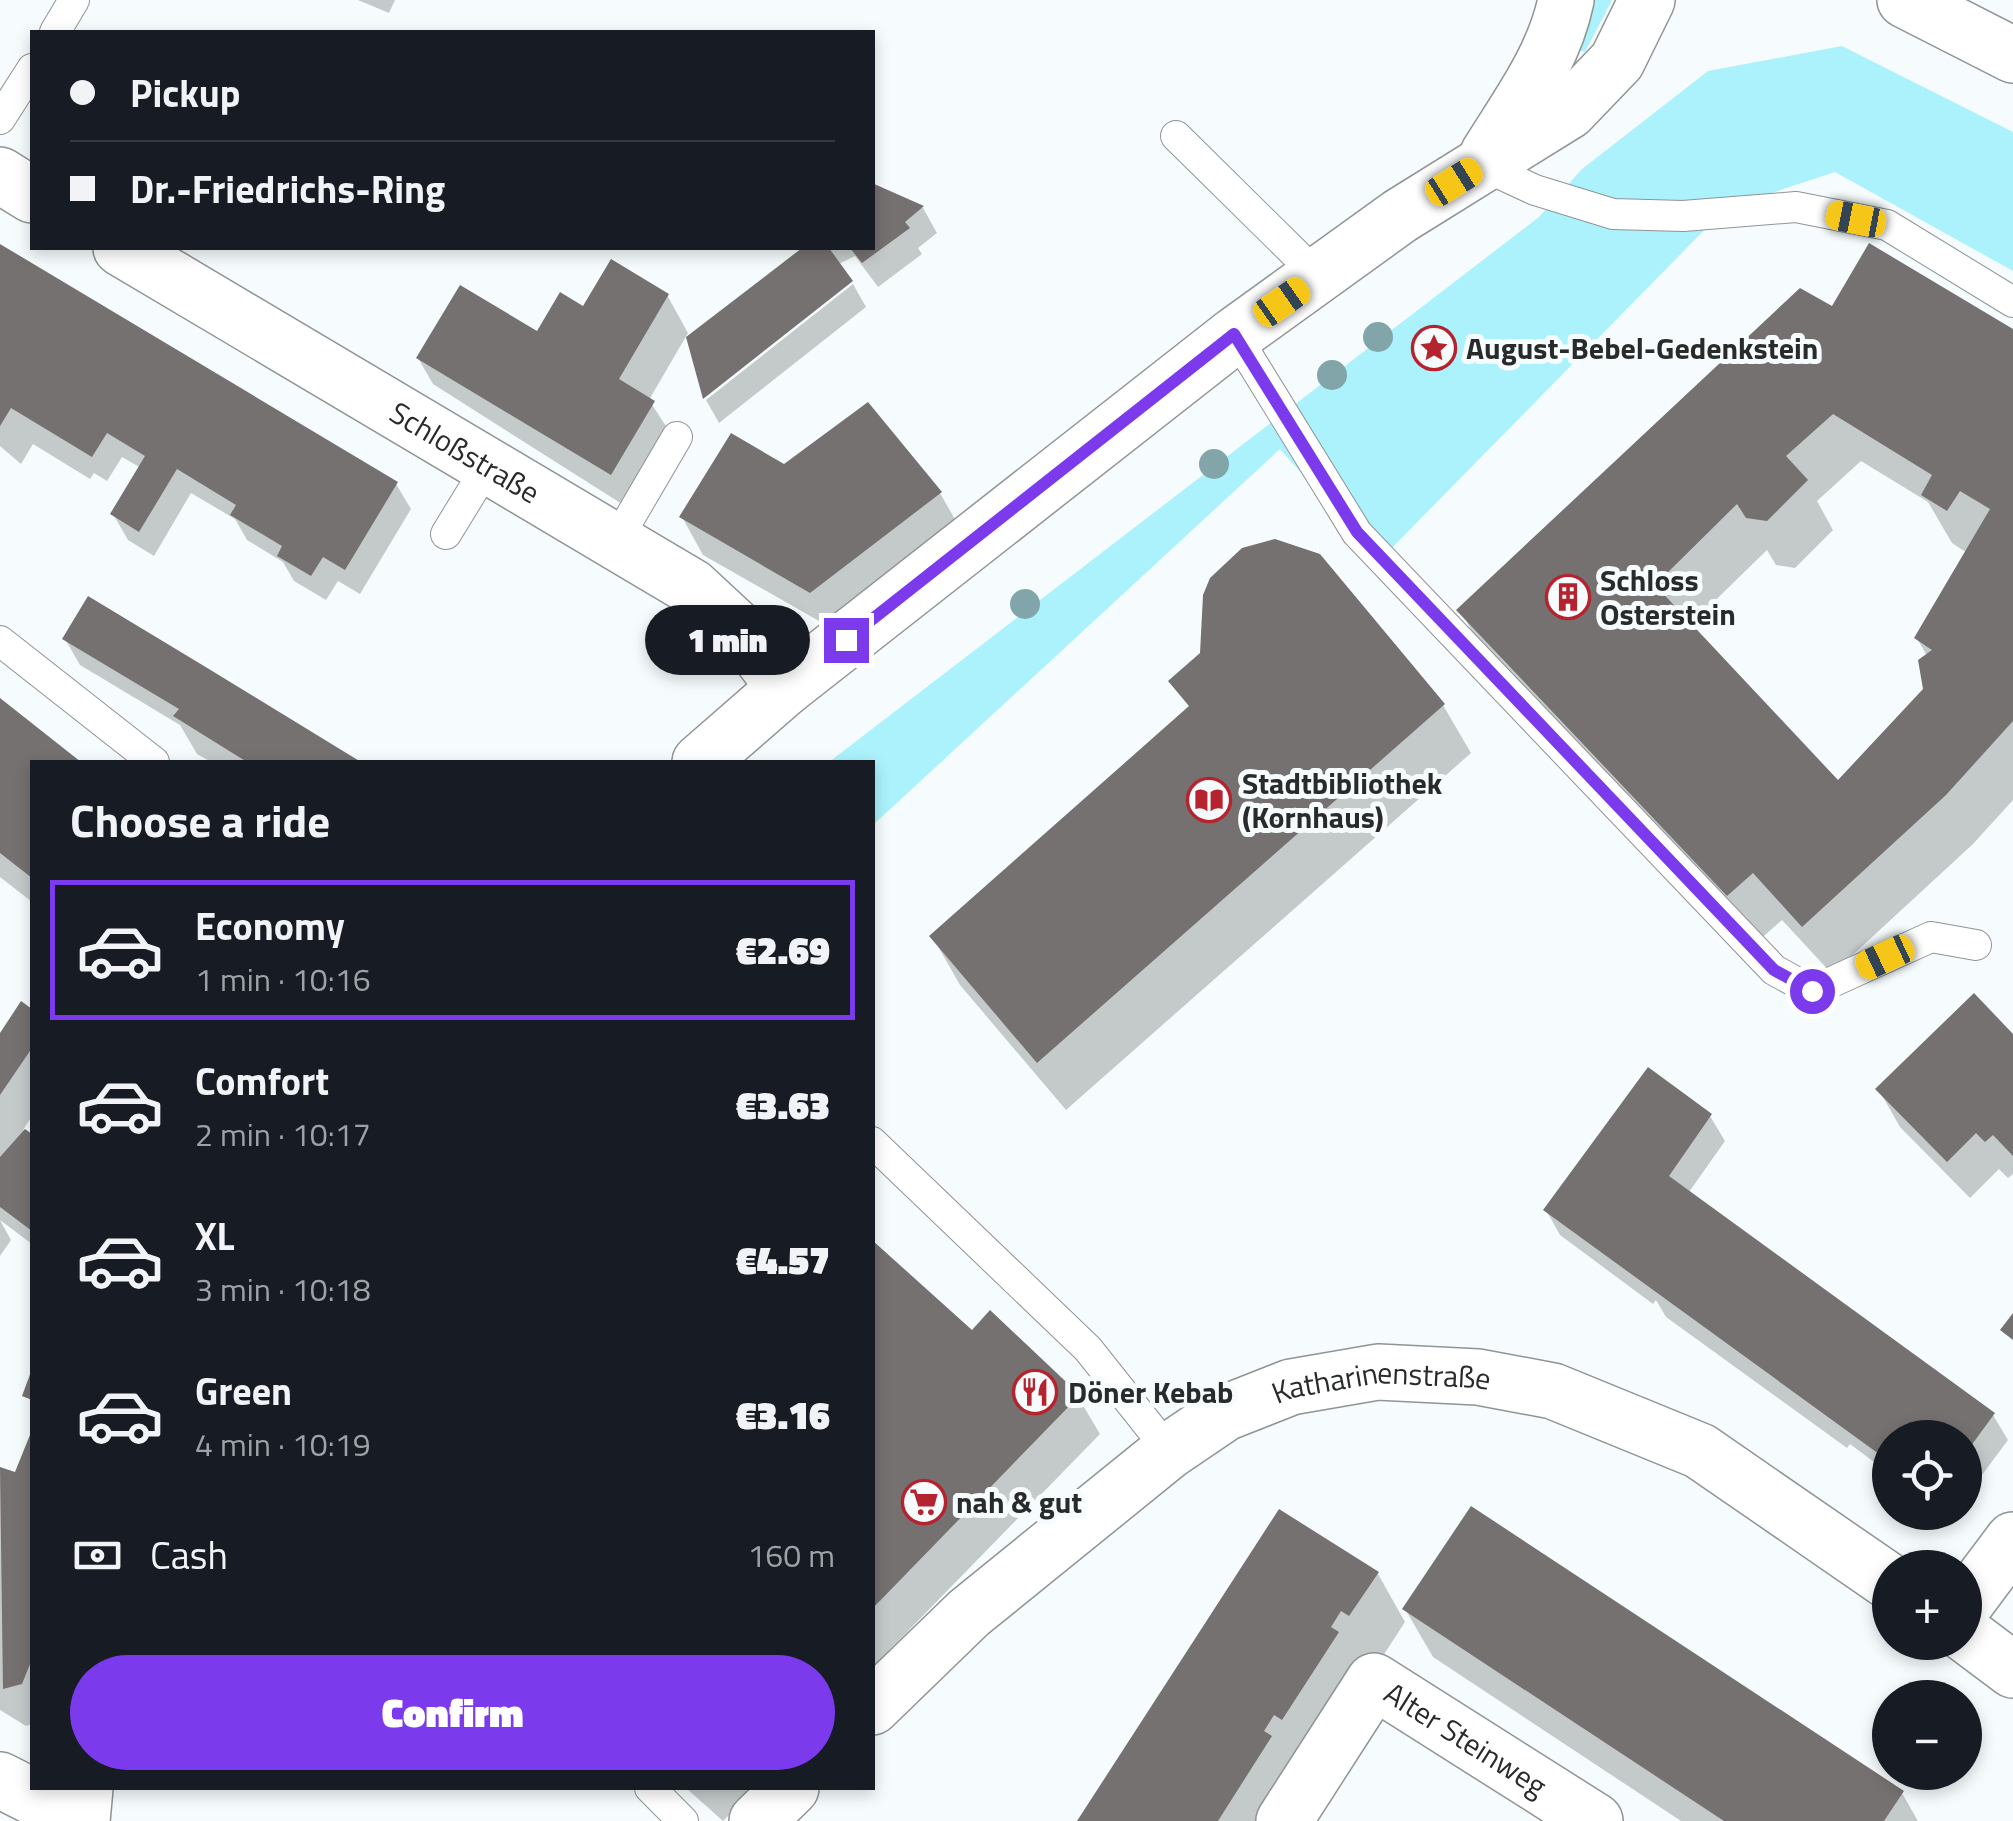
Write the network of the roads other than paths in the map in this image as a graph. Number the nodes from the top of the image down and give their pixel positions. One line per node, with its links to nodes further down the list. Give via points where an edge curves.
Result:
1 (74, 0): 5 (lane)
2 (1566, 0): 10 (street, via 1539,75)
3 (1647, 0): 10 (street, via 1596,86 1569,111)
4 (1905, 0): 6 (street)
5 (56, 30)
6 (2013, 55)
7 (30, 72): 8 (lane)
8 (0, 119)
9 (1176, 136): 14 (lane)
10 (1482, 164): 14 (street); 15 (lane, via 1548,195 1614,214 1796,208 1887,225)
11 (0, 175): 12 (street)
12 (30, 194)
13 (123, 250): 18 (street, Schloßstraße)
14 (1317, 275): 16 (street)
15 (2013, 302)
16 (1234, 334): 22 (street); 25 (lane, via 1357,532 1774,970 1812,991 1931,938)
17 (677, 437): 20 (lane)
18 (487, 467): 19 (lane); 20 (street, Schloßstraße)
19 (446, 534)
20 (615, 543): 22 (street, Schloßstraße, via 692,587 747,638)
21 (0, 641): 23 (lane)
22 (786, 688): 24 (street)
23 (151, 760)
24 (702, 760)
25 (1976, 945)
26 (875, 1145): 27 (lane, via 1088,1349)
27 (1170, 1450): 29 (street, Katharinenstraße, via 1225,1413 1291,1387 1378,1372 1478,1377 1553,1390 1700,1451); 33 (street, Katharinenstraße, via 969,1612)
28 (2013, 1540): 30 (street)
29 (1872, 1570)
30 (1982, 1581)
31 (1982, 1647): 32 (street)
32 (2013, 1670)
33 (875, 1705)
34 (0, 1780): 38 (street)
35 (85, 1790): 38 (street)
36 (652, 1790): 39 (lane)
37 (789, 1790): 40 (street)
38 (82, 1821)
39 (683, 1821)
40 (757, 1821)
41 (1284, 1821): 42 (street, Alter Steinweg, via 1374,1681)
42 (1595, 1821)

